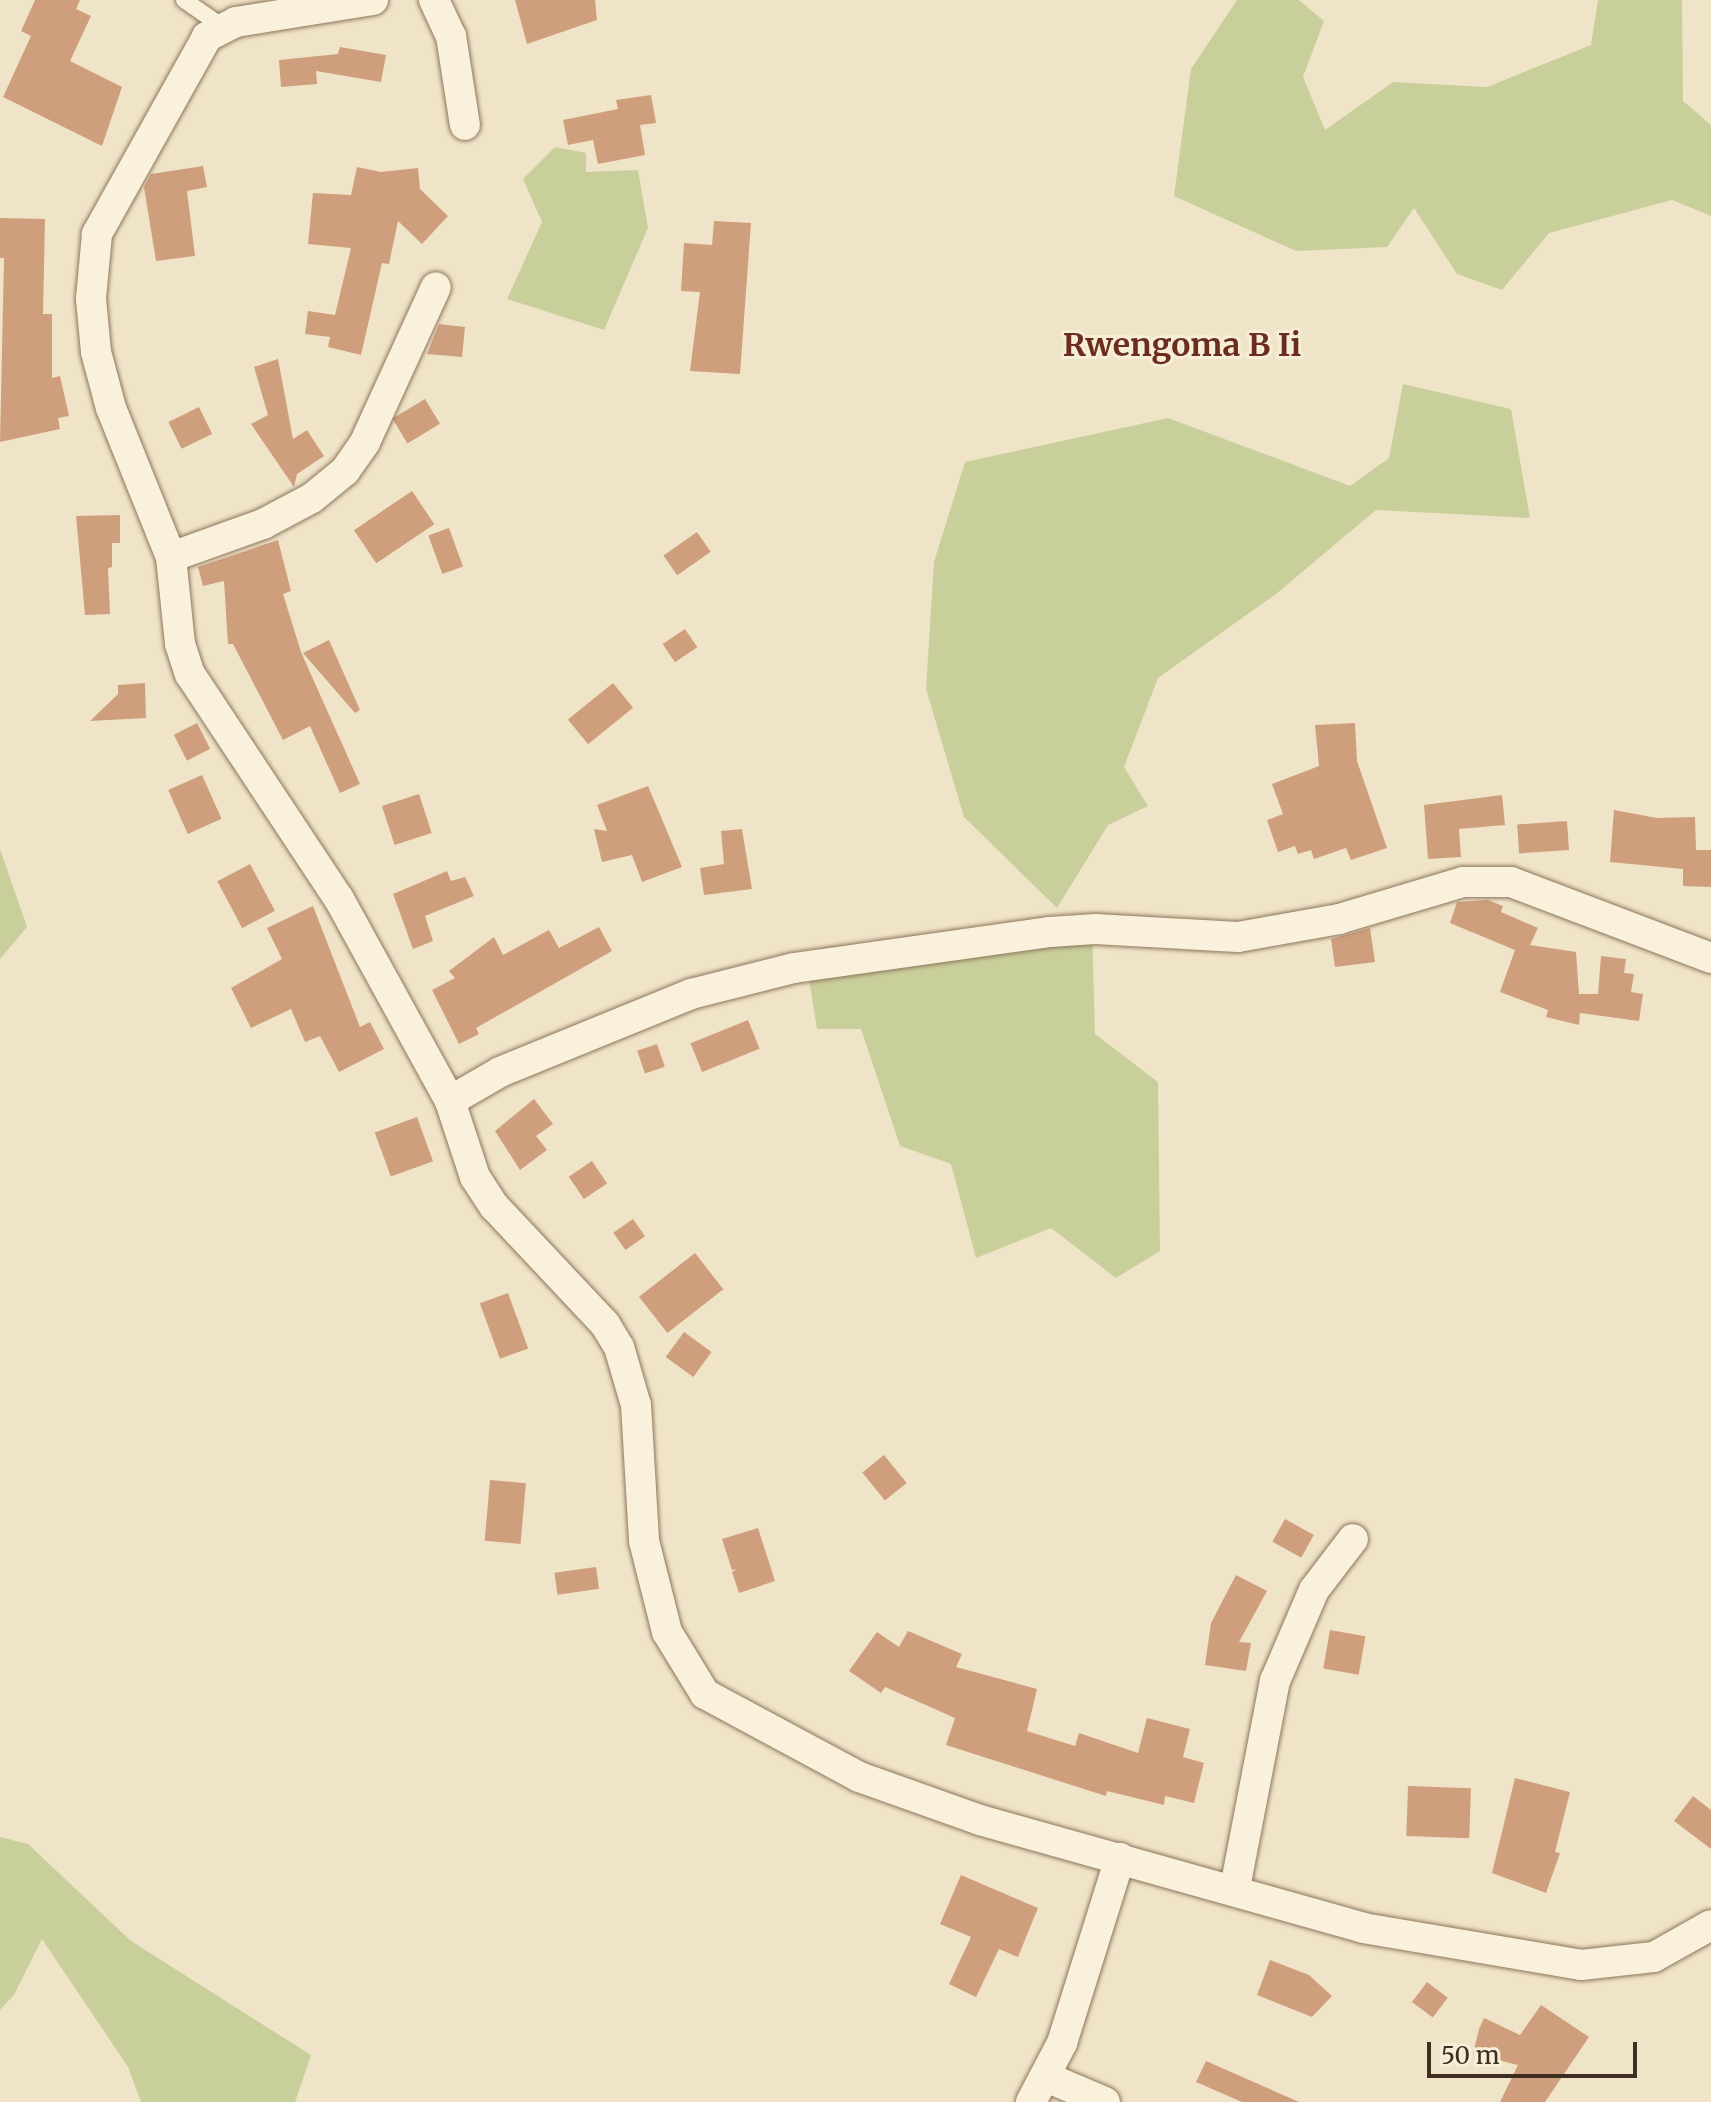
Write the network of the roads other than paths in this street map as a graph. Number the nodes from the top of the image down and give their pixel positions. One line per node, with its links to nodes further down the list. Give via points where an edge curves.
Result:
1 (184, 0): 4 (lane)
2 (373, 0): 4 (street)
3 (434, 0): 5 (street, via 451,36)
4 (220, 25): 7 (street, via 194,53 105,215 93,250 96,352 111,408)
5 (465, 125)
6 (436, 287): 7 (street, via 365,442 345,471 312,498 263,524)
7 (171, 557): 9 (street, via 180,644 190,674 339,899)
8 (1711, 958): 9 (street, via 1511,882 1463,882 1339,919 1253,935 1050,932 794,968 691,994 500,1072)
9 (450, 1101): 11 (street, via 475,1177 494,1206 605,1324 619,1347 636,1405 644,1541 667,1632 705,1694 859,1777 980,1820)
10 (1353, 1539): 12 (street, via 1314,1590 1275,1681)
11 (1120, 1858): 12 (street); 14 (street, via 1062,2043)
12 (1235, 1888): 13 (street, via 1363,1928 1581,1965 1654,1957)
13 (1711, 1925)
14 (1038, 2090): 15 (street)
15 (1105, 2102)

